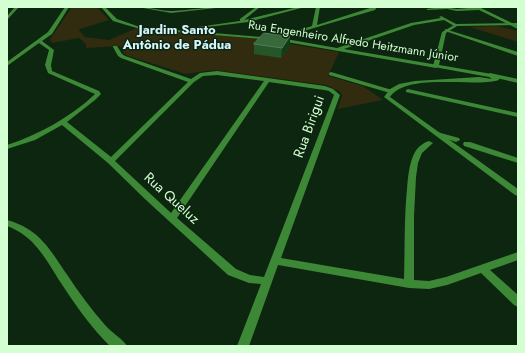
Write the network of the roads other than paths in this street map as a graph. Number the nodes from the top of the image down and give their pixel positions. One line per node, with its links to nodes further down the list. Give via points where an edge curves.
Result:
1 (17, 7): 19 (street)
2 (67, 7): 32 (street, via 50,33)
3 (103, 7): 29 (street, Rua Engenheiro Alfredo Heitzmann Júnior, via 115,20 125,24)
4 (141, 7): 5 (street); 6 (street, via 171,12)
5 (146, 7)
6 (223, 7)
7 (258, 7): 15 (street)
8 (303, 7): 10 (street); 16 (street)
9 (375, 7): 21 (street)
10 (315, 8): 17 (street)
11 (427, 8): 13 (street); 18 (street)
12 (478, 8): 13 (street); 22 (street)
13 (457, 10): 14 (street)
14 (464, 14)
15 (248, 16): 16 (street); 20 (street)
16 (262, 17): 20 (street)
17 (315, 17): 21 (street); 26 (street)
18 (445, 18): 24 (street); 34 (street, via 413,24)
19 (7, 19)
20 (238, 22): 25 (street)
21 (328, 23): 26 (street)
22 (510, 24): 23 (street); 24 (street); 27 (street)
23 (518, 24)
24 (456, 25): 28 (street)
25 (203, 27): 29 (street); 30 (street)
26 (314, 27): 31 (street)
27 (518, 28)
28 (447, 30): 35 (street); 37 (street, via 443,35)
29 (182, 31): 30 (street, Rua Engenheiro Alfredo Heitzmann Júnior)
30 (196, 32): 31 (street, Rua Engenheiro Alfredo Heitzmann Júnior)
31 (275, 39): 34 (street, Rua Engenheiro Alfredo Heitzmann Júnior)
32 (39, 41): 36 (street); 49 (street, via 52,50 48,65 50,72 98,94)
33 (115, 47): 43 (street, via 123,57)
34 (338, 50): 37 (street, Rua Engenheiro Alfredo Heitzmann Júnior)
35 (518, 54)
36 (7, 64)
37 (436, 66): 38 (street, Rua Engenheiro Alfredo Heitzmann Júnior)
38 (464, 70): 40 (street, Rua Engenheiro Alfredo Heitzmann Júnior); 41 (street, Rua Engenheiro Alfredo Heitzmann Júnior, via 473,72)
39 (331, 74): 46 (street)
40 (488, 74): 41 (street); 44 (street, via 496,78); 45 (street, Rua Engenheiro Alfredo Heitzmann Júnior)
41 (479, 78): 44 (street, Rua Engenheiro Alfredo Heitzmann Júnior); 46 (street, via 409,83)
42 (268, 80): 43 (street, Rua Birigui, via 217,72 202,74); 58 (street); 61 (street, Rua Birigui, via 325,88 337,96)
43 (192, 81): 55 (street)
44 (495, 81): 45 (street, Rua Engenheiro Alfredo Heitzmann Júnior)
45 (516, 81)
46 (390, 91): 50 (street, via 387,97)
47 (408, 91): 48 (street)
48 (518, 116)
49 (63, 122): 54 (street, via 43,135); 55 (street, Rua Queluz)
50 (437, 134): 51 (street); 57 (street)
51 (456, 140)
52 (429, 143): 64 (street, via 417,154 414,169)
53 (467, 144): 56 (street)
54 (7, 147)
55 (111, 161): 58 (street, Rua Queluz)
56 (518, 161)
57 (518, 193)
58 (172, 218): 63 (street, Rua Queluz, via 232,272 249,279)
59 (7, 224): 66 (street, via 28,232 45,247 103,333)
60 (518, 256): 62 (street)
61 (275, 261): 63 (street, Rua Birigui); 64 (street)
62 (483, 269): 64 (street, via 429,285); 65 (street)
63 (267, 281): 67 (street, Rua Birigui)
64 (409, 284)
65 (518, 302)
66 (121, 346)
67 (243, 346)

